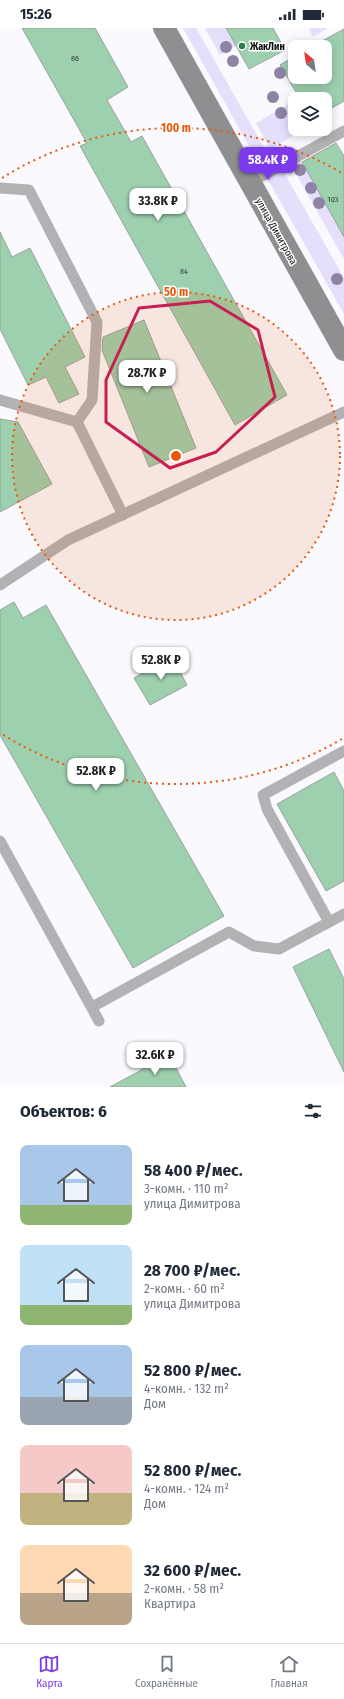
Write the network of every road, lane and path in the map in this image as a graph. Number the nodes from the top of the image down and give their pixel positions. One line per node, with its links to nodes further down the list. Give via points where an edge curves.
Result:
1 (164, 28): 3 (main road, улица Димитрова)
2 (344, 131): 3 (lane)
3 (250, 183): 5 (main road, улица Димитрова)
4 (0, 188): 8 (lane, via 29,190 97,322 92,400)
5 (344, 350)
6 (0, 400): 8 (lane)
7 (344, 412): 9 (lane)
8 (77, 422): 9 (lane)
9 (123, 514): 10 (lane, via 68,540)
10 (0, 586)
11 (344, 751): 14 (lane, via 263,795 267,809)
12 (0, 840): 15 (lane)
13 (344, 914): 14 (lane)
14 (329, 922): 15 (lane, via 279,949 254,946 229,932)
15 (92, 1007): 16 (lane)
16 (99, 1021)

